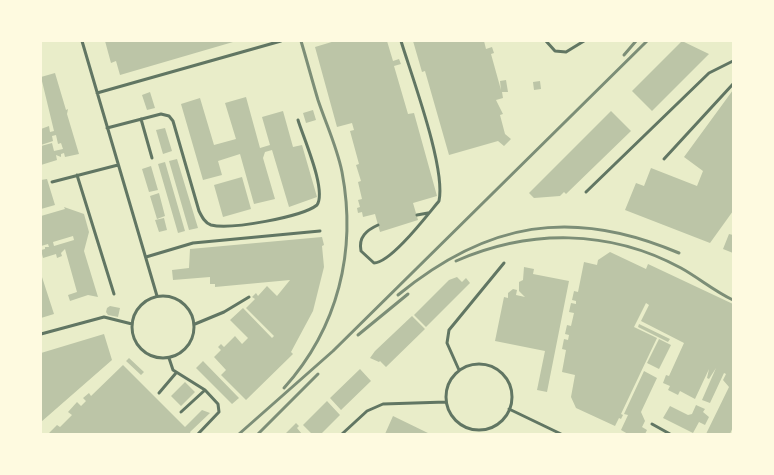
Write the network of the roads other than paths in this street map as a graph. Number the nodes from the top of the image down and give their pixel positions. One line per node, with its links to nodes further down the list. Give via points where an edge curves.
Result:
1 (82, 41): 8 (lane)
2 (281, 41): 8 (lane)
3 (401, 41): 18 (lane, via 439,172 439,200)
4 (546, 41): 5 (lane, via 560,52 575,48)
5 (584, 41)
6 (733, 61): 17 (lane, via 709,74)
7 (733, 84): 13 (lane)
8 (97, 93): 11 (lane)
9 (140, 119): 10 (lane, via 166,114 173,121 199,211 204,221 214,226 275,220 317,205 321,195); 11 (lane); 12 (lane)
10 (298, 120)
11 (107, 128): 14 (lane)
12 (152, 158)
13 (664, 159)
14 (118, 165): 15 (lane); 22 (lane)
15 (77, 175): 16 (lane); 24 (lane)
16 (52, 182)
17 (586, 192)
18 (429, 213): 19 (lane); 20 (lane, via 390,256 374,263 361,251 360,244 368,230)
19 (417, 215)
20 (378, 225)
21 (320, 231): 22 (lane, via 193,243)
22 (146, 257): 25 (lane)
23 (504, 263): 31 (lane, via 449,330 447,343)
24 (114, 294)
25 (158, 296): 27 (lane, via 138,308); 28 (lane, via 180,300 189,308)
26 (249, 297): 28 (lane)
27 (132, 324): 29 (lane, via 104,317); 30 (lane, via 135,342 142,351 152,357)
28 (195, 324): 30 (lane, via 192,341 185,351)
29 (41, 334)
30 (169, 358): 32 (lane)
31 (459, 370): 35 (lane, via 447,386); 36 (lane, via 470,364 494,367 503,374 511,391)
32 (176, 373): 33 (lane); 34 (lane)
33 (205, 390): 37 (lane); 39 (lane, via 220,408)
34 (158, 393)
35 (446, 402): 36 (lane, via 453,419 475,430 497,425); 40 (lane, via 383,404 367,411)
36 (510, 409): 41 (lane)
37 (181, 412)
38 (652, 424): 42 (lane)
39 (198, 434)
40 (342, 434)
41 (561, 434)
42 (670, 434)

